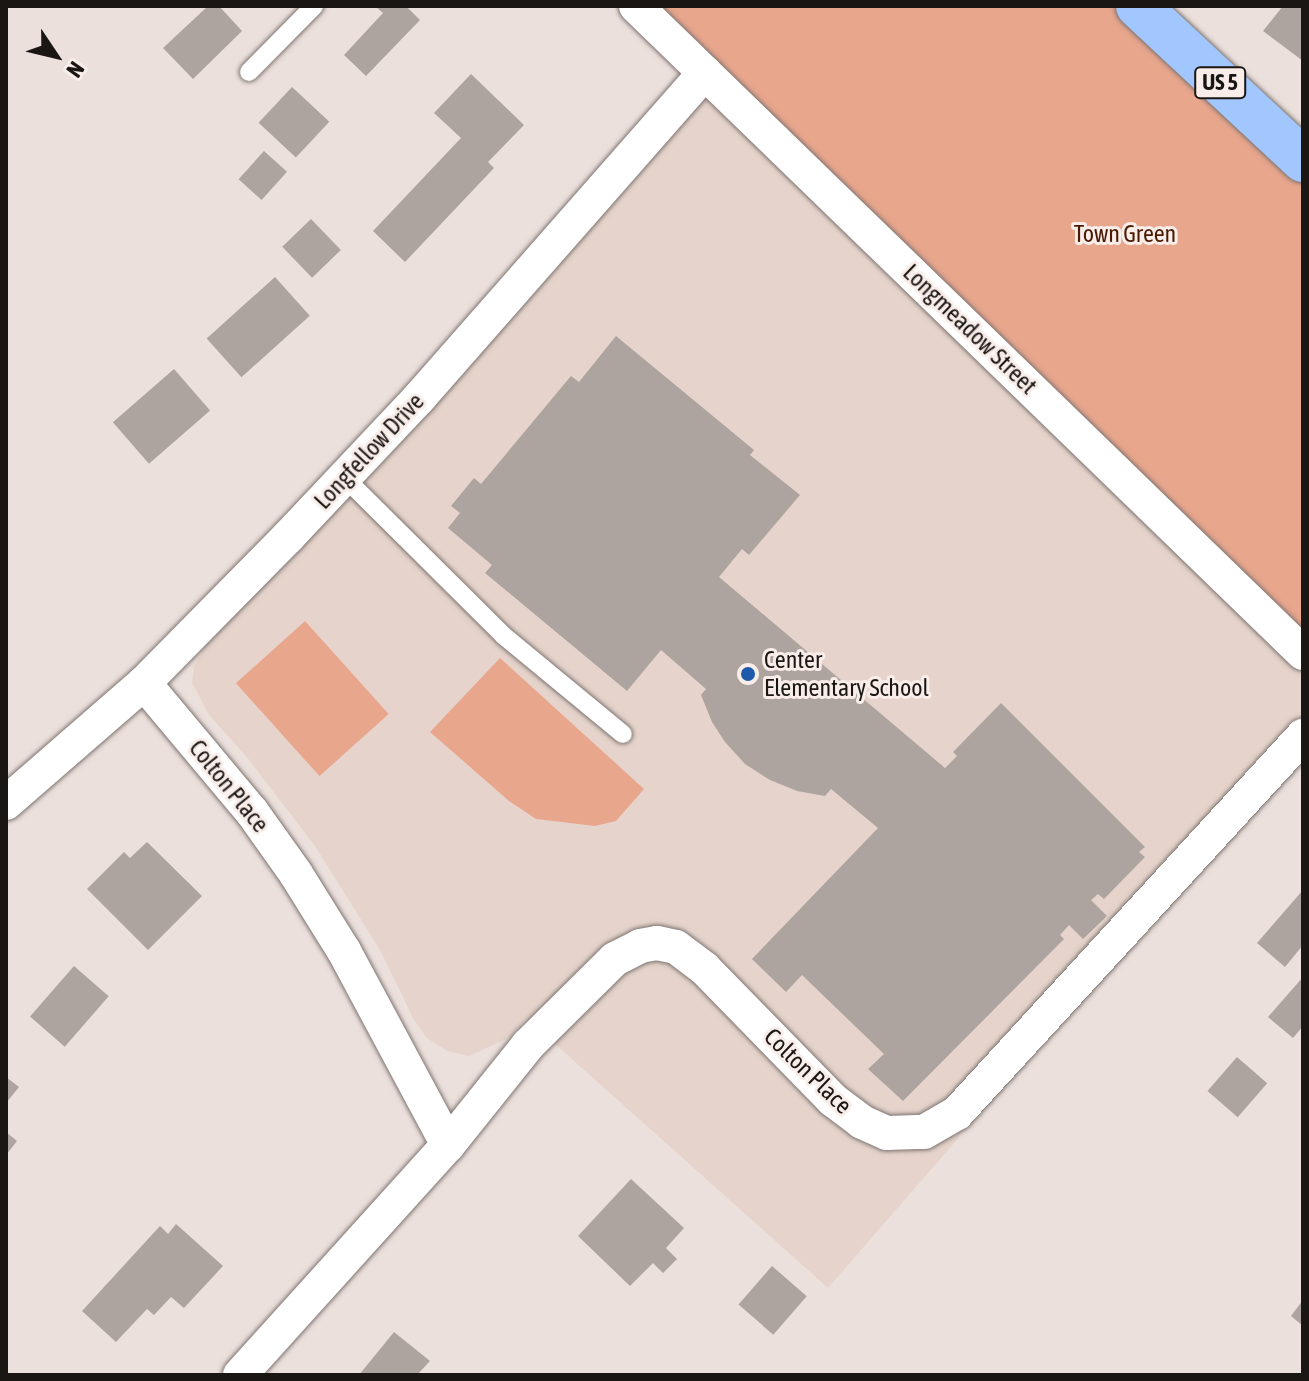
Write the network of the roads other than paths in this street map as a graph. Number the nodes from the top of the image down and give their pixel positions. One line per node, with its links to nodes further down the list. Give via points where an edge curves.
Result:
1 (314, 6): 4 (lane)
2 (636, 6): 5 (street, Longmeadow Street)
3 (1138, 6): 6 (main road, US 5)
4 (249, 72)
5 (705, 73): 7 (street, Longfellow Drive); 8 (street, Longmeadow Street)
6 (1303, 160)
7 (344, 477): 9 (street, Longfellow Drive); 10 (lane, via 504,636)
8 (1303, 653)
9 (144, 683): 12 (street, Longfellow Drive); 13 (street, Colton Place, via 296,874 344,951)
10 (623, 734)
11 (1303, 736): 13 (street, Colton Place, via 957,1113 939,1126 912,1135 879,1130 833,1100 705,969 676,947 657,943 615,959 597,975 528,1045)
12 (6, 803)
13 (448, 1145): 14 (street, Colton Place)
14 (240, 1375)

